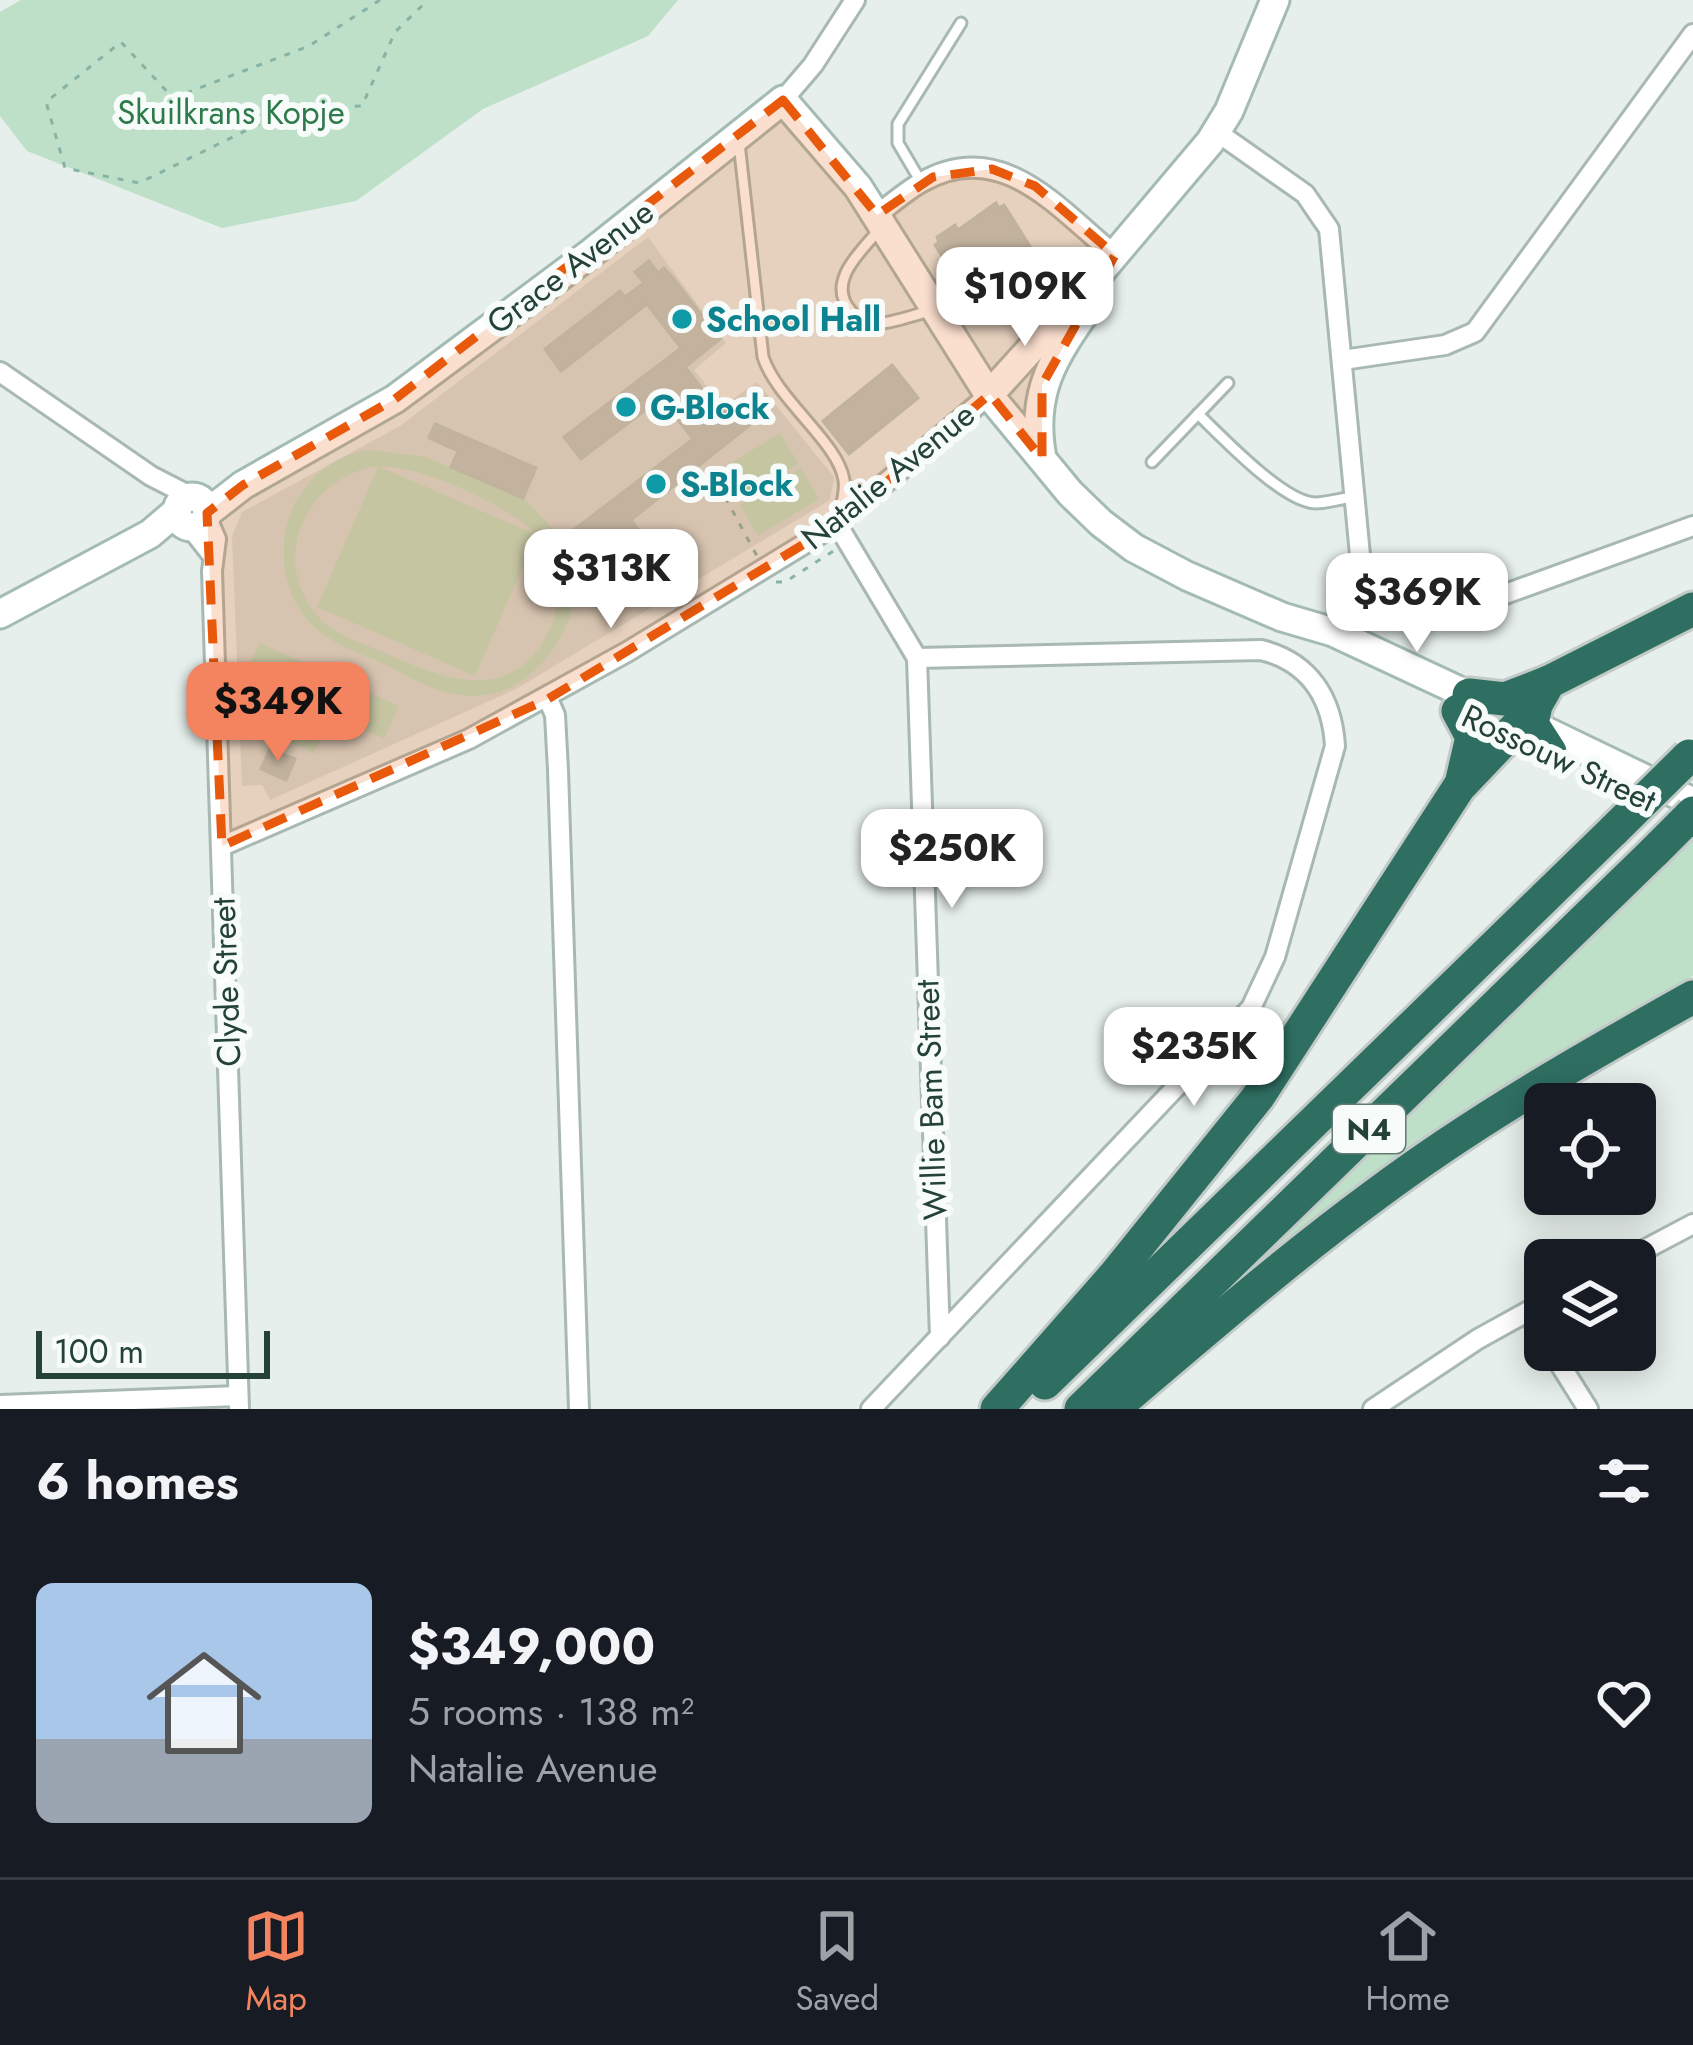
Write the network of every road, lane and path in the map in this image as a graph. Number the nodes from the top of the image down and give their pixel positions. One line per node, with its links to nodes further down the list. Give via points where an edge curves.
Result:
1 (380, 0): 2 (path, via 308,46 173,98 121,41 46,102 65,168 139,183 292,108 362,106 395,32)
2 (428, 0)
3 (855, 0): 7 (street, Grace Avenue)
4 (1275, 0): 8 (street, Natalie Avenue)
5 (961, 23): 10 (lane, via 898,124 898,143)
6 (1693, 34): 14 (street, via 1475,332 1445,345)
7 (782, 100): 9 (street, Grace Avenue); 11 (street, Rossouw Street)
8 (1217, 132): 12 (street, Natalie Avenue); 14 (street, via 1321,212 1332,242)
9 (738, 137): 23 (street, Grace Avenue, via 394,400); 24 (lane, via 763,357 840,467)
10 (921, 182): 11 (street); 12 (street, via 970,169 1018,177)
11 (880, 220): 13 (street, Rossouw Street); 13 (lane, via 841,284 845,305 871,324)
12 (1115, 255): 17 (street, Natalie Avenue); 19 (street, via 1042,386)
13 (936, 309): 17 (street, Rossouw Street)
14 (1343, 360): 22 (street)
15 (0, 372): 23 (street, Clyde Street)
16 (1228, 382): 18 (lane)
17 (989, 394): 19 (street, Rossouw Street); 24 (street, Natalie Avenue)
18 (1198, 414): 20 (lane); 22 (lane, via 1252,466 1306,501)
19 (1042, 459): 34 (street, Rossouw Street, via 1134,548 1300,623 1334,649)
20 (1152, 462)
21 (718, 484): 27 (path)
22 (1354, 496): 25 (street, via 1373,590 1404,616 1434,619)
23 (191, 512): 30 (street, Grace Avenue); 40 (street, Clyde Street, via 212,555)
24 (837, 524): 31 (street, Willie Bam Street); 33 (street, Natalie Avenue)
25 (1693, 526)
26 (837, 549): 28 (path, via 785,583)
27 (760, 560)
28 (771, 578)
29 (1693, 609): 32 (highway)
30 (0, 614)
31 (916, 658): 45 (street, Willie Bam Street); 45 (street, via 1250,648 1304,671 1325,700 1335,746 1256,1000)
32 (1549, 682): 34 (highway, via 1505,699); 35 (highway)
33 (548, 699): 40 (street, Natalie Avenue); 49 (street, via 558,770)
34 (1463, 703): 35 (street, Rossouw Street); 37 (highway, via 1473,747)
35 (1528, 732): 37 (highway); 38 (street, Rossouw Street); 39 (street, Rossouw Street)
36 (1691, 754): 52 (highway, N4, bridge)
37 (1459, 787): 51 (highway, via 1258,1097)
38 (1693, 802)
39 (1693, 817): 53 (highway, N4, bridge)
40 (222, 846): 47 (street, Clyde Street)
41 (1693, 998): 54 (highway, via 1511,1102 1375,1195)
42 (1693, 1224): 43 (street)
43 (1656, 1244)
44 (1524, 1314): 55 (street)
45 (940, 1337): 50 (street)
46 (1564, 1371): 56 (street)
47 (239, 1402): 48 (street)
48 (0, 1406)
49 (579, 1409)
50 (872, 1409)
51 (997, 1409)
52 (1018, 1409)
53 (1082, 1409)
54 (1113, 1409)
55 (1373, 1409)
56 (1588, 1409)

